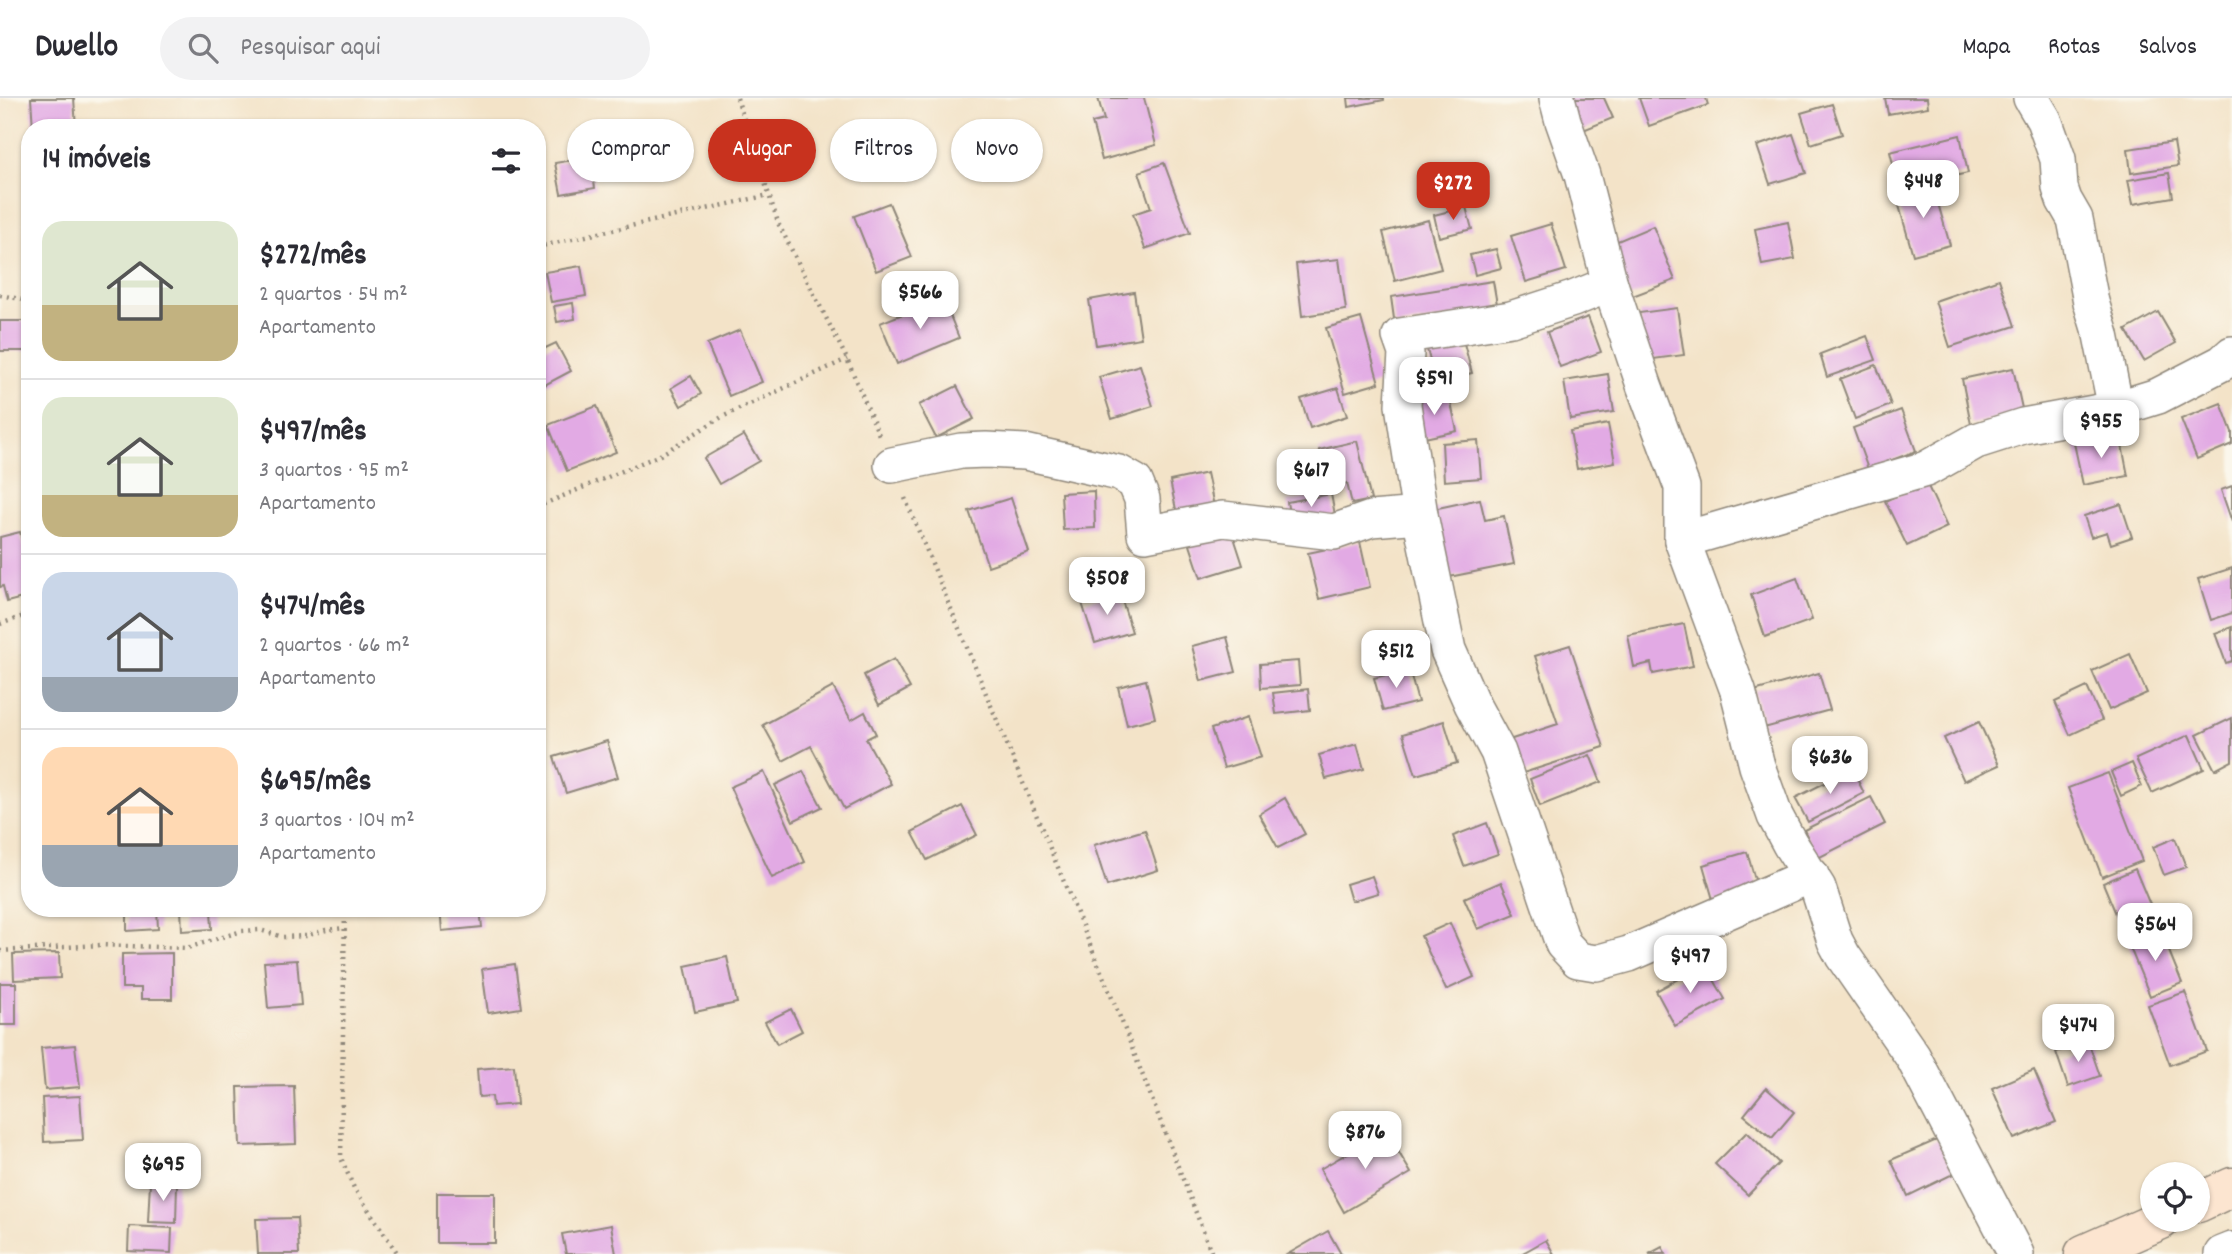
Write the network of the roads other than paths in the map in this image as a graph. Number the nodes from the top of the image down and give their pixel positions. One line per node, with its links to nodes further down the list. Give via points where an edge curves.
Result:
1 (1557, 98): 3 (street)
2 (2031, 98): 5 (street, via 2058,159 2064,200 2076,219)
3 (1610, 284): 7 (street, via 1511,319 1401,337 1406,353 1403,405); 8 (street, via 1682,487)
4 (2232, 354): 5 (street, via 2158,396)
5 (2116, 409): 8 (street, via 2023,426 1976,442 1926,469)
6 (892, 465): 7 (street, via 986,450 1025,452 1119,473 1135,482 1142,499 1145,534 1223,519 1334,532 1371,519)
7 (1420, 515): 9 (street, via 1448,650 1497,752 1563,944 1578,960 1596,963 1629,954)
8 (1682, 540): 9 (street, via 1738,691 1775,816)
9 (1811, 875): 14 (street, via 1843,956 1913,1056)
10 (2232, 1187): 11 (main road)
11 (2210, 1197)
12 (2140, 1229): 15 (main road)
13 (2232, 1250): 16 (street)
14 (2016, 1254)
15 (2084, 1254)
16 (2222, 1254)

